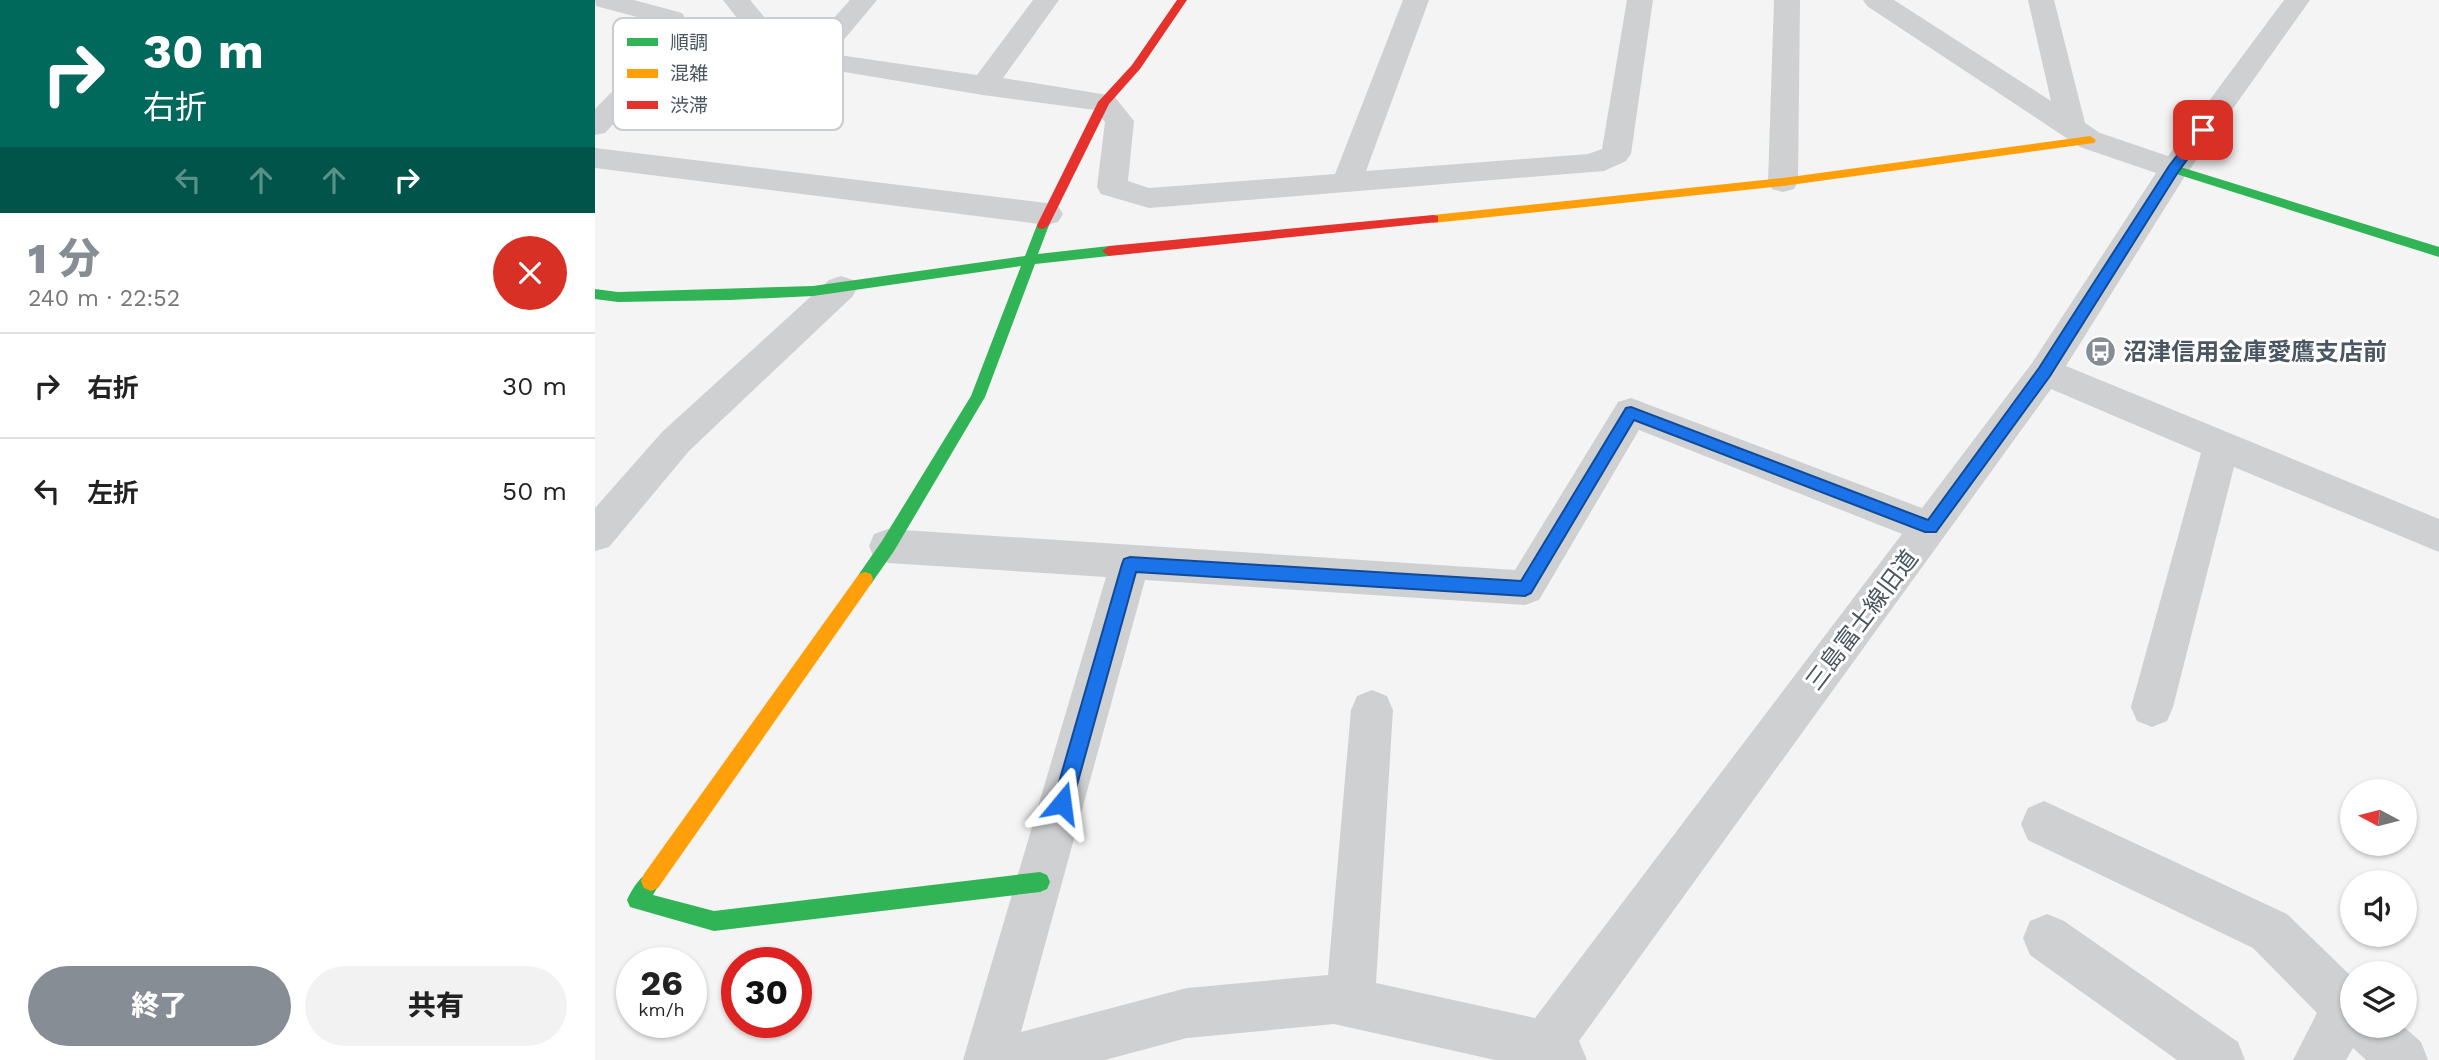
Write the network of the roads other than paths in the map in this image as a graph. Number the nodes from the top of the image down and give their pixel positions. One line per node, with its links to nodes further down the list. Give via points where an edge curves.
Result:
1 (605, 0): 12 (street)
2 (736, 0): 13 (street)
3 (864, 0): 14 (street)
4 (1046, 0): 16 (street)
5 (1182, 0): 18 (street, via 1136,67)
6 (1416, 0): 23 (street)
7 (1640, 0): 23 (street, via 1616,154 1593,164)
8 (1787, 0): 24 (street)
9 (1876, 0): 20 (street)
10 (2041, 0): 20 (street)
11 (2292, 1): 22 (street, 三島富士線旧道)
12 (669, 18)
13 (751, 18)
14 (843, 24)
15 (843, 64): 16 (street)
16 (983, 86): 18 (street)
17 (606, 99): 19 (street)
18 (1104, 102): 23 (street, via 1120,121 1112,187 1149,198); 25 (street)
19 (595, 126)
20 (2080, 134): 22 (street); 24 (street)
21 (595, 158): 25 (street)
22 (2174, 169): 26 (street); 30 (street, 三島富士線旧道)
23 (1347, 181)
24 (1783, 182): 27 (street)
25 (1048, 214): 27 (street)
26 (2439, 252)
27 (1033, 258): 28 (street); 35 (street, via 978,397)
28 (841, 288): 29 (street, via 758,296); 33 (street, via 676,441)
29 (595, 294)
30 (2045, 372): 31 (street); 32 (street, 三島富士線旧道)
31 (2221, 445): 34 (street); 37 (street)
32 (1931, 528): 36 (street, via 1631,412 1525,588); 46 (street, 三島富士線旧道)
33 (595, 535)
34 (2439, 536)
35 (888, 546): 36 (street); 40 (street, via 637,900 714,921)
36 (1130, 564): 40 (street)
37 (2152, 707)
38 (1372, 710): 43 (street)
39 (2044, 824): 42 (street, via 2270,931)
40 (1040, 882): 47 (street)
41 (2047, 938): 49 (street)
42 (2340, 1000)
43 (1350, 1002): 46 (street); 48 (street, via 1334,999 1187,1013)
44 (2340, 1033): 50 (street)
45 (2380, 1038): 51 (street)
46 (1547, 1055)
47 (988, 1060)
48 (1010, 1060)
49 (2220, 1060)
50 (2318, 1060)
51 (2403, 1060)

